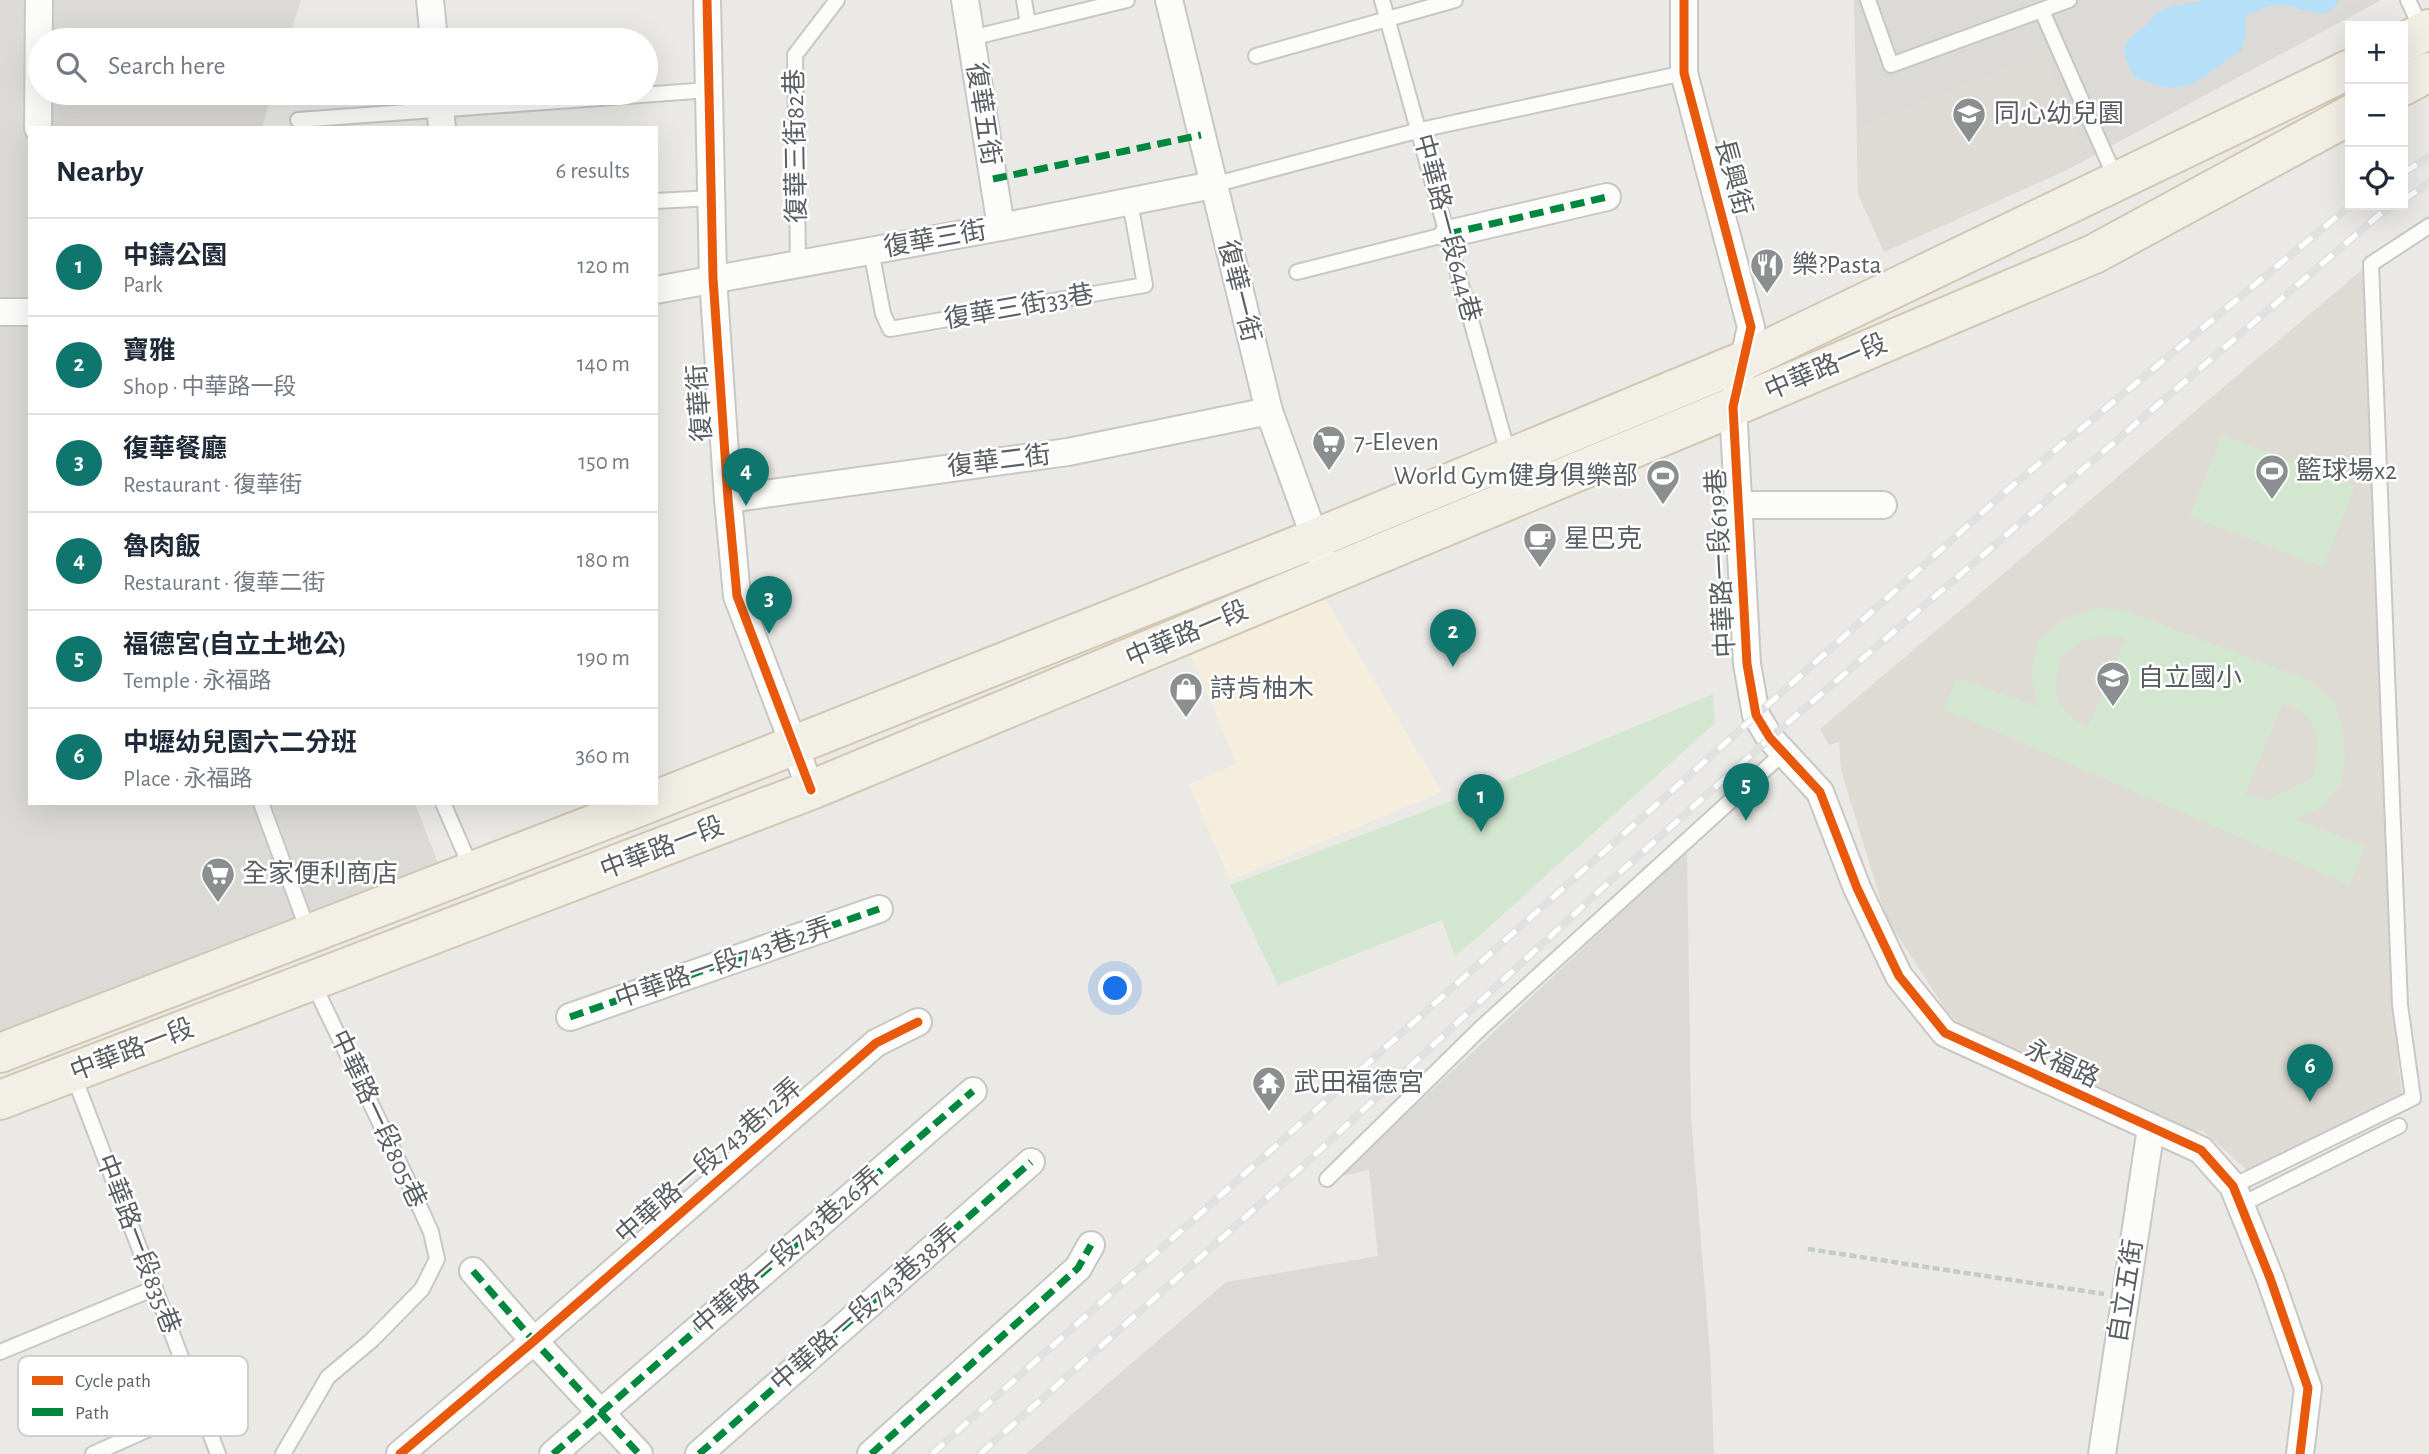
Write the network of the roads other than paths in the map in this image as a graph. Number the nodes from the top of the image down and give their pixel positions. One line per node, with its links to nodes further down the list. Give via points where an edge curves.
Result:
1 (39, 0): 17 (street)
2 (430, 0): 18 (street)
3 (707, 0): 25 (street, 復華街)
4 (837, 0): 44 (lane, 復華三街82巷, via 795,55)
5 (965, 0): 19 (street, 復華五街)
6 (1024, 0): 16 (lane)
7 (1127, 0): 16 (lane)
8 (1169, 0): 35 (street, 復華一街)
9 (1382, 0): 15 (lane, 中華路一段644巷)
10 (1455, 0): 15 (lane)
11 (1684, 0): 23 (street, 長興街)
12 (1868, 0): 14 (lane, via 1891,65)
13 (2069, 0): 14 (lane)
14 (2042, 11): 34 (lane)
15 (1388, 21): 20 (lane); 33 (lane, 中華路一段644巷)
16 (1028, 24): 19 (lane)
17 (39, 28)
18 (433, 28)
19 (971, 38): 41 (street, 復華五街)
20 (1256, 57)
21 (2345, 71): 34 (main road, 中華路一段)
22 (2429, 72): 24 (main road)
23 (1684, 73): 33 (lane); 50 (street, 長興街, via 1751,327)
24 (2407, 84)
25 (709, 90): 26 (lane); 37 (street, 復華街)
26 (658, 94)
27 (38, 105): 32 (street)
28 (507, 105): 29 (lane)
29 (440, 110): 31 (lane)
30 (2345, 118): 51 (main road, 中華路一段, via 2094,254)
31 (298, 120)
32 (38, 126)
33 (1420, 130): 35 (lane); 42 (lane, 中華路一段644巷)
34 (2117, 181): 50 (main road, 中華路一段)
35 (1213, 185): 39 (street, 復華三街); 52 (street, 復華一街)
36 (1608, 197): 42 (street)
37 (712, 198): 38 (lane); 46 (street, 復華街)
38 (658, 201)
39 (1129, 202): 41 (street, 復華三街); 43 (lane, 復華三街33巷, via 1144,285 890,329)
40 (2429, 226): 81 (lane, via 2371,264 2399,991 2413,1098)
41 (1001, 227): 43 (street, 復華三街)
42 (1448, 234): 45 (lane); 53 (lane, 中華路一段644巷)
43 (871, 250): 44 (street, 復華三街)
44 (798, 264): 46 (street, 復華三街)
45 (1297, 272)
46 (713, 278): 47 (street, 復華三街); 54 (street, 復華街)
47 (658, 290)
48 (0, 312): 49 (street)
49 (28, 312)
50 (1741, 362): 51 (street, 長興街); 53 (main road, 中華路一段)
51 (1732, 407): 55 (street, 中華路一段619巷); 58 (main road, 中華路一段)
52 (1269, 411): 54 (street, 復華二街, via 1068,452); 57 (street, 復華一街)
53 (1509, 457): 57 (main road, 中華路一段)
54 (727, 499): 60 (street, 復華街, via 737,596)
55 (1738, 505): 56 (street); 59 (street, 中華路一段619巷, via 1747,664)
56 (1883, 505)
57 (1314, 539): 58 (street, 復華一街); 60 (main road, 中華路一段)
58 (1330, 574): 62 (main road, 中華路一段)
59 (1756, 715): 61 (street, 永福路)
60 (795, 747): 62 (street, 復華街); 63 (main road, 中華路一段)
61 (1783, 753): 78 (street, 永福路, via 1820,792 1857,888 1899,976 1945,1033); 80 (lane, via 1482,1027)
62 (811, 790): 70 (main road, 中華路一段)
63 (658, 799)
64 (262, 805): 69 (lane)
65 (444, 805): 67 (lane)
66 (644, 805): 67 (main road, 中華路一段)
67 (472, 871): 69 (main road, 中華路一段)
68 (879, 909): 71 (street, 中華路一段743巷2弄)
69 (310, 934): 73 (main road, 中華路一段)
70 (312, 981): 74 (main road, 中華路一段); 93 (lane, 中華路一段805巷, via 412,1189 437,1259 422,1289 328,1377)
71 (570, 1017)
72 (918, 1022): 85 (street, 中華路一段743巷12弄, via 876,1044)
73 (0, 1053)
74 (73, 1073): 76 (main road, 中華路一段); 84 (lane, 中華路一段835巷)
75 (973, 1091): 88 (street, 中華路一段743巷26弄)
76 (0, 1100)
77 (2399, 1126): 81 (lane)
78 (2151, 1128): 81 (street, 永福路, via 2201,1150); 99 (street, 自立五街)
79 (1031, 1161): 97 (street, 中華路一段743巷38弄)
80 (1327, 1179)
81 (2236, 1196): 100 (street, 永福路, via 2308,1388)
82 (1091, 1244): 98 (street, via 1078,1268)
83 (473, 1271): 85 (street)
84 (155, 1288): 86 (lane); 87 (lane, 中華路一段835巷)
85 (534, 1341): 88 (street); 94 (street, 中華路一段743巷12弄)
86 (0, 1352)
87 (181, 1356)
88 (601, 1412): 95 (street, 中華路一段743巷26弄); 96 (street)
89 (133, 1436): 91 (lane)
90 (211, 1436): 92 (lane, 中華路一段835巷)
91 (93, 1454)
92 (218, 1454)
93 (283, 1454)
94 (400, 1454)
95 (553, 1454)
96 (639, 1454)
97 (699, 1454)
98 (871, 1454)
99 (2102, 1454)
100 (2300, 1454)

